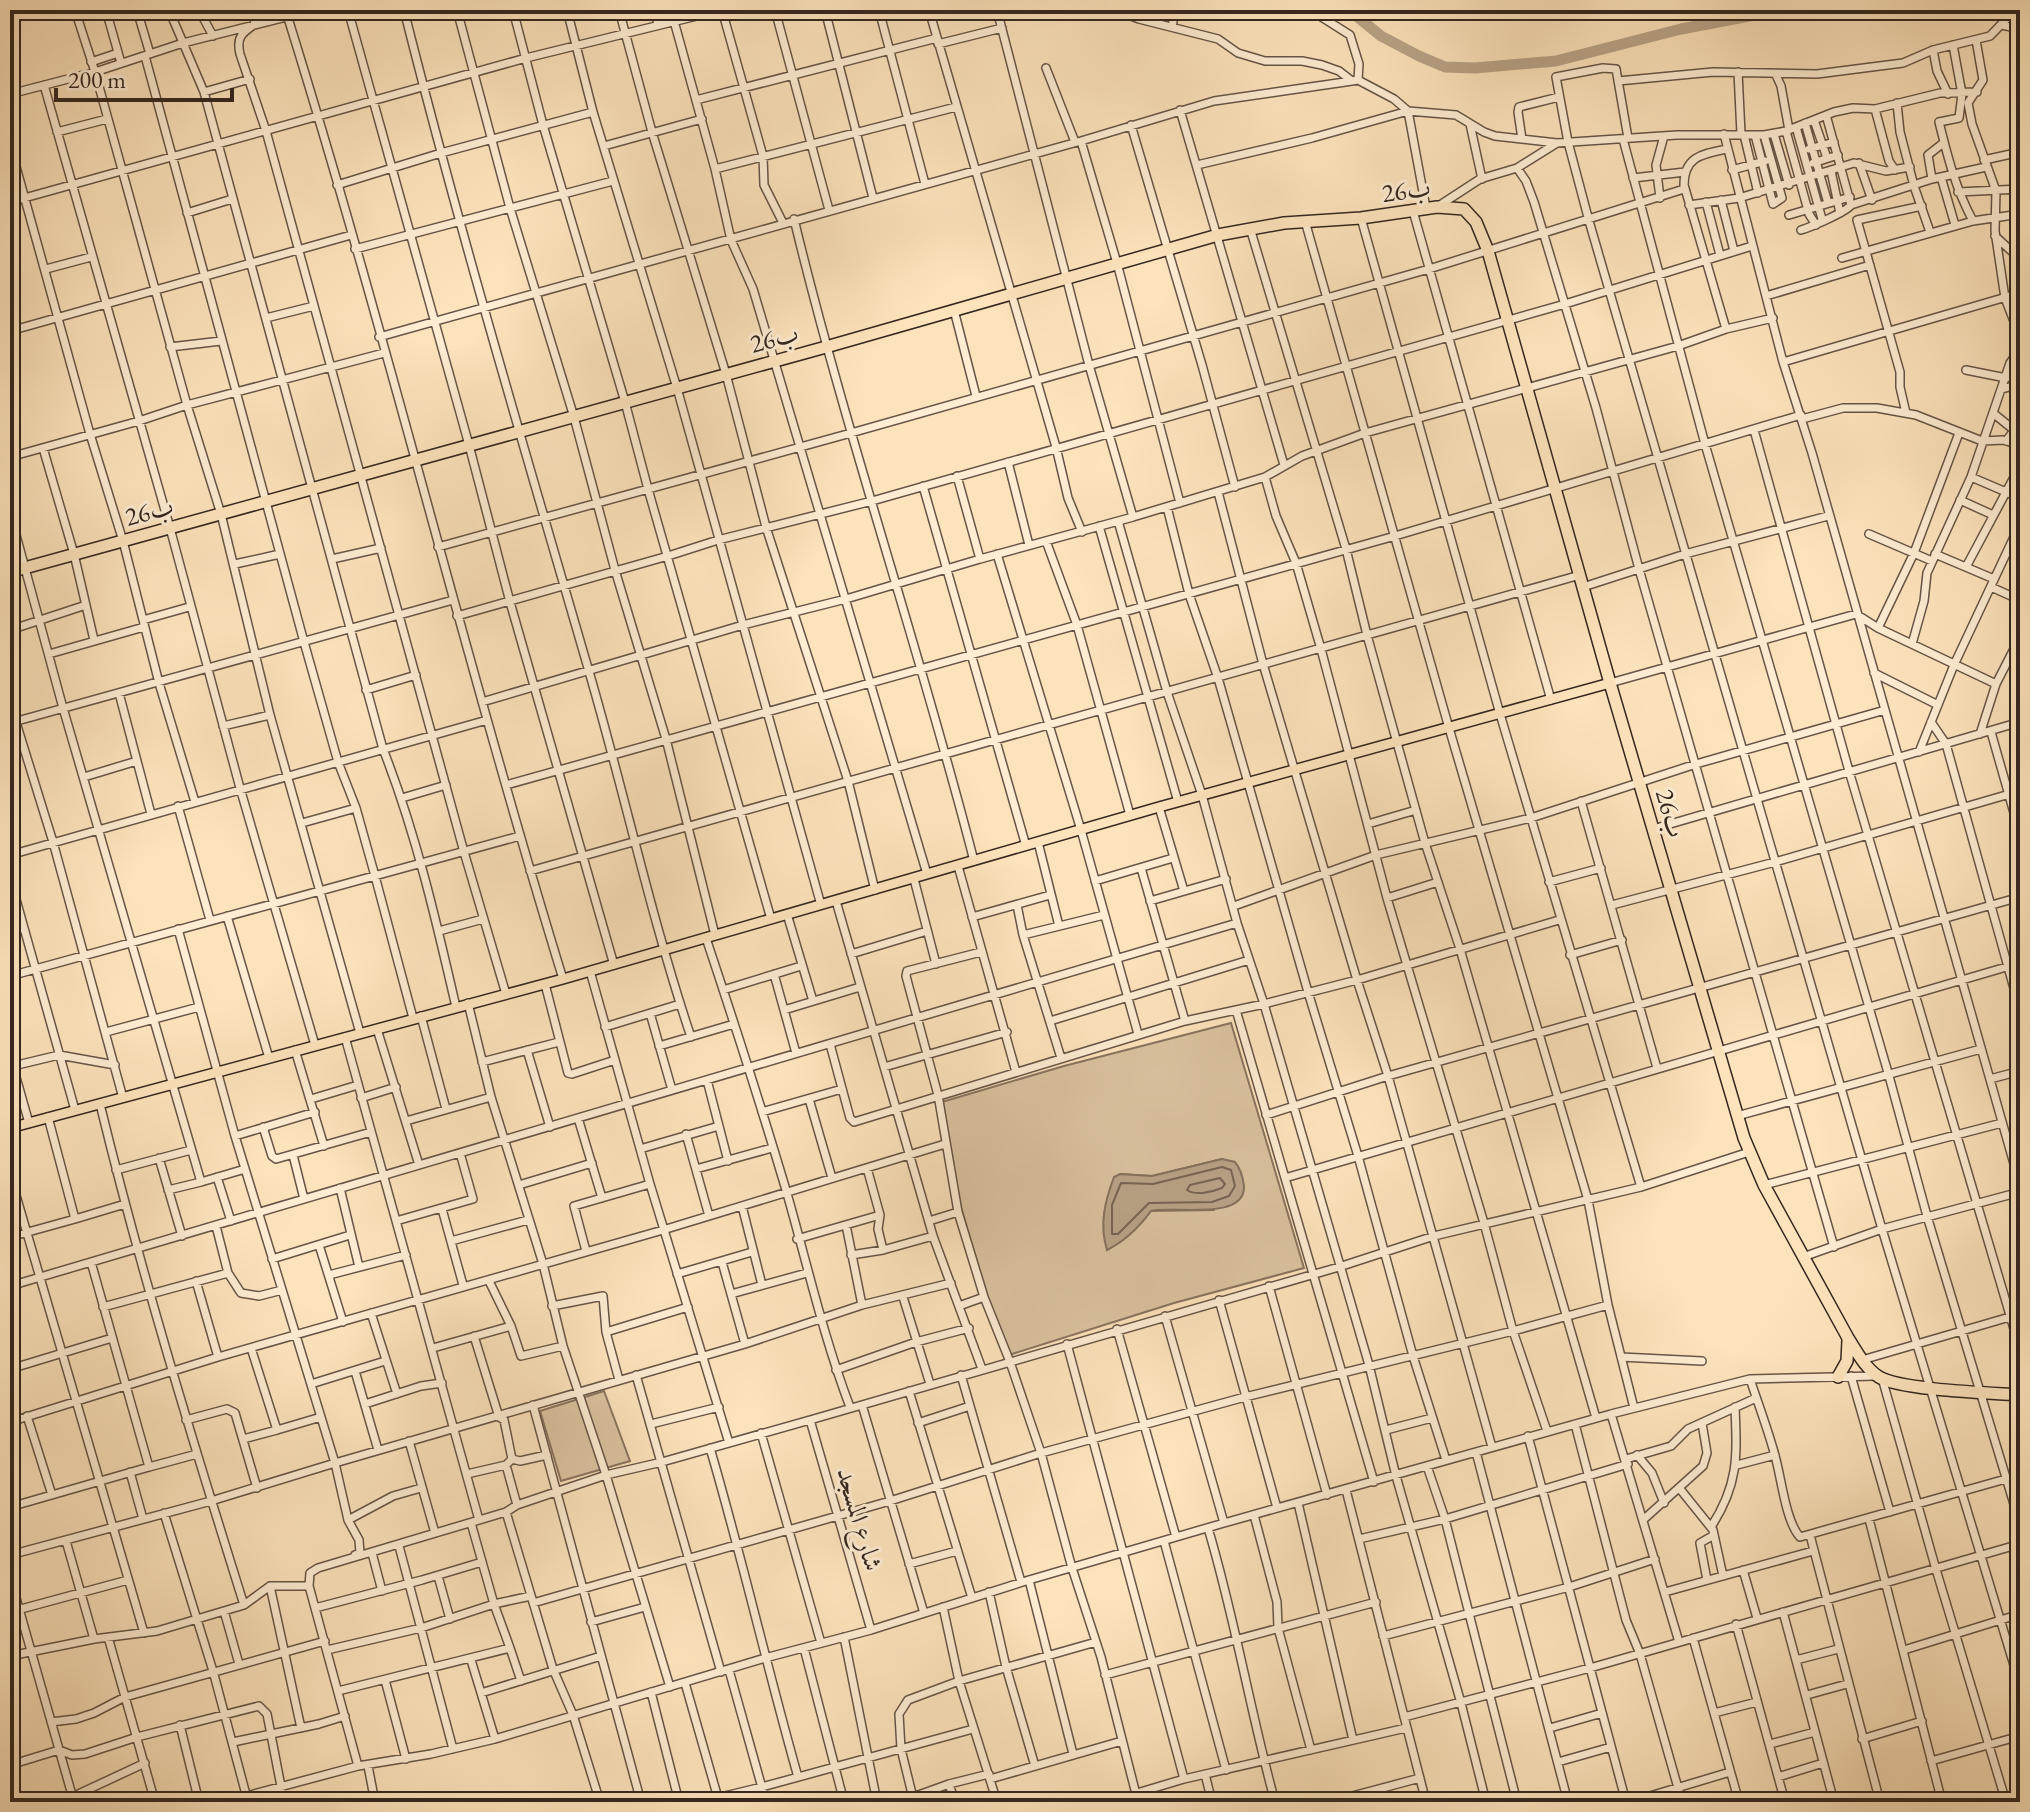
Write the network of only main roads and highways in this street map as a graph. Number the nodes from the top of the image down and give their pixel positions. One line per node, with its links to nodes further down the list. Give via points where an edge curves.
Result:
1 (10, 572): 2 (highway, 26ب, via 1218,235 1457,207 1476,222 1488,251)
2 (1610, 683): 3 (main road, via 614,965); 4 (highway, 26ب, via 1749,1152)
3 (10, 1128)
4 (1848, 1338): 5 (highway, via 1847,1361); 6 (highway, 26ب, via 1880,1377)
5 (1838, 1377)
6 (2020, 1395)

